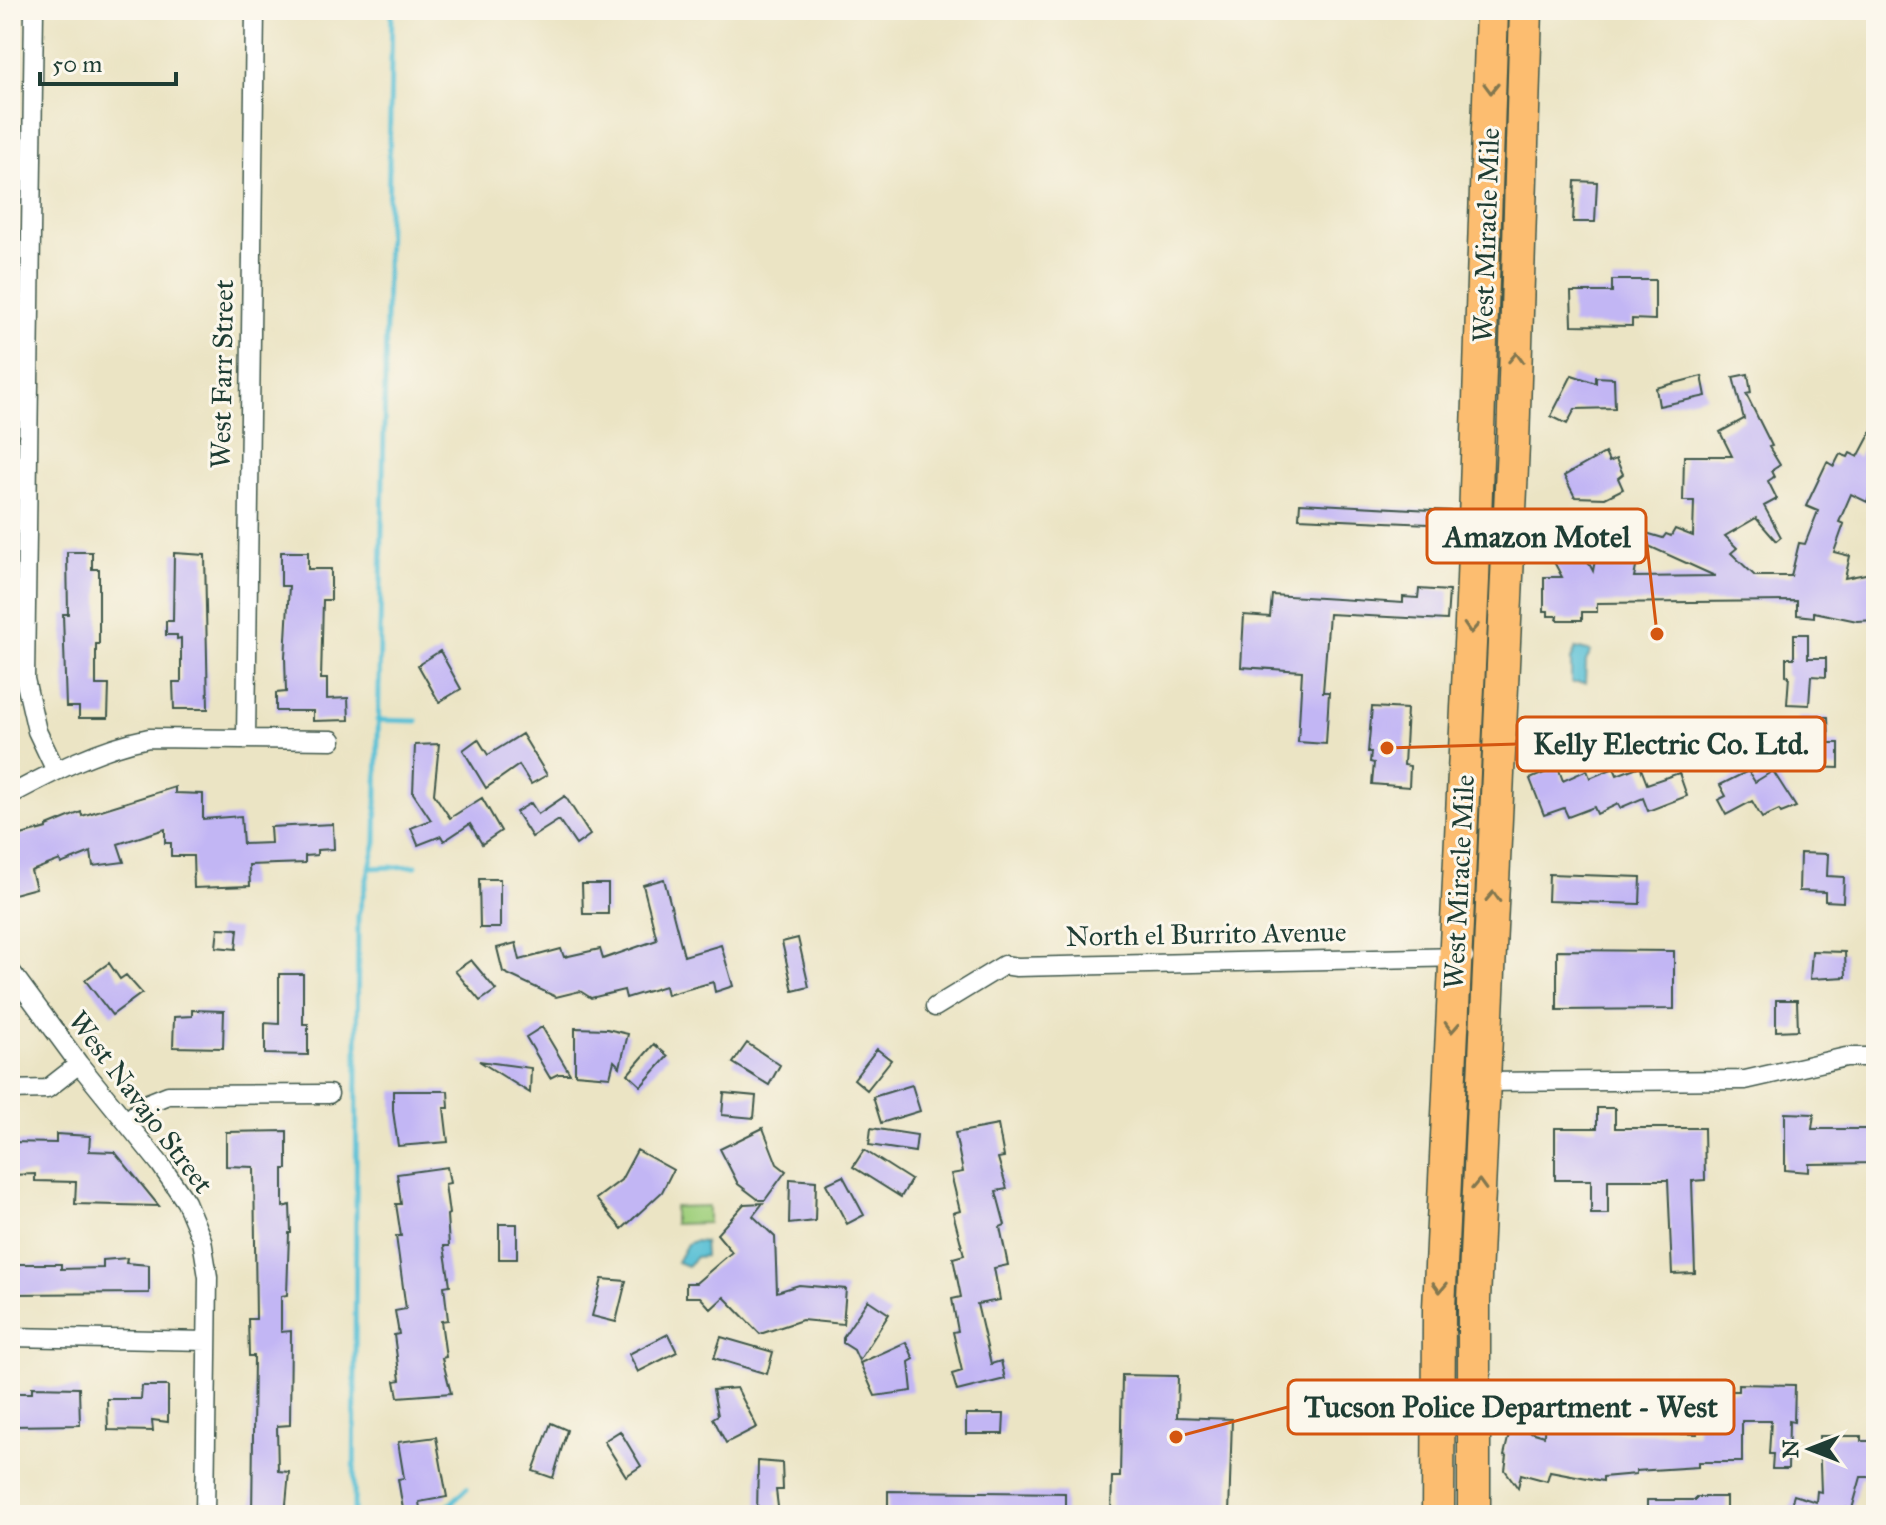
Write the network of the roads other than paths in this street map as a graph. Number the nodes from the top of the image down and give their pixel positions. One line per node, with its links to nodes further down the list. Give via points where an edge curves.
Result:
1 (34, 10): 9 (street, via 25,679 37,731)
2 (255, 10): 7 (street, West Farr Street)
3 (1492, 10): 5 (highway, West Miracle Mile, one-way to 5)
4 (1526, 10): 6 (highway, West Miracle Mile, one-way to 4)
5 (1480, 382): 6 (highway, via 1493,389 1499,411 1495,584); 11 (highway, West Miracle Mile, one-way to 11)
6 (1507, 602): 12 (highway, West Miracle Mile, one-way to 6)
7 (246, 739): 8 (street); 9 (street, via 125,742)
8 (332, 740)
9 (56, 771): 10 (street)
10 (10, 795)
11 (1455, 957): 12 (street, North el Burrito Avenue); 14 (street, North el Burrito Avenue, via 1004,965); 24 (highway, West Miracle Mile, one-way to 24, via 1438,1340)
12 (1490, 957): 17 (highway, West Miracle Mile)
13 (10, 970): 16 (street, West Navajo Street)
14 (935, 1007)
15 (1876, 1057): 17 (street, via 1846,1057 1745,1080)
16 (79, 1064): 18 (street, via 47,1089); 20 (street, West Navajo Street)
17 (1485, 1082): 25 (highway, West Miracle Mile, one-way to 17, via 1474,1311)
18 (10, 1090)
19 (329, 1094): 20 (street, via 168,1095 148,1103)
20 (126, 1122): 22 (street, West Navajo Street, via 186,1202 202,1240 208,1277)
21 (10, 1337): 22 (street)
22 (207, 1341): 23 (street, West Navajo Street)
23 (205, 1515)
24 (1438, 1515)
25 (1474, 1515)

